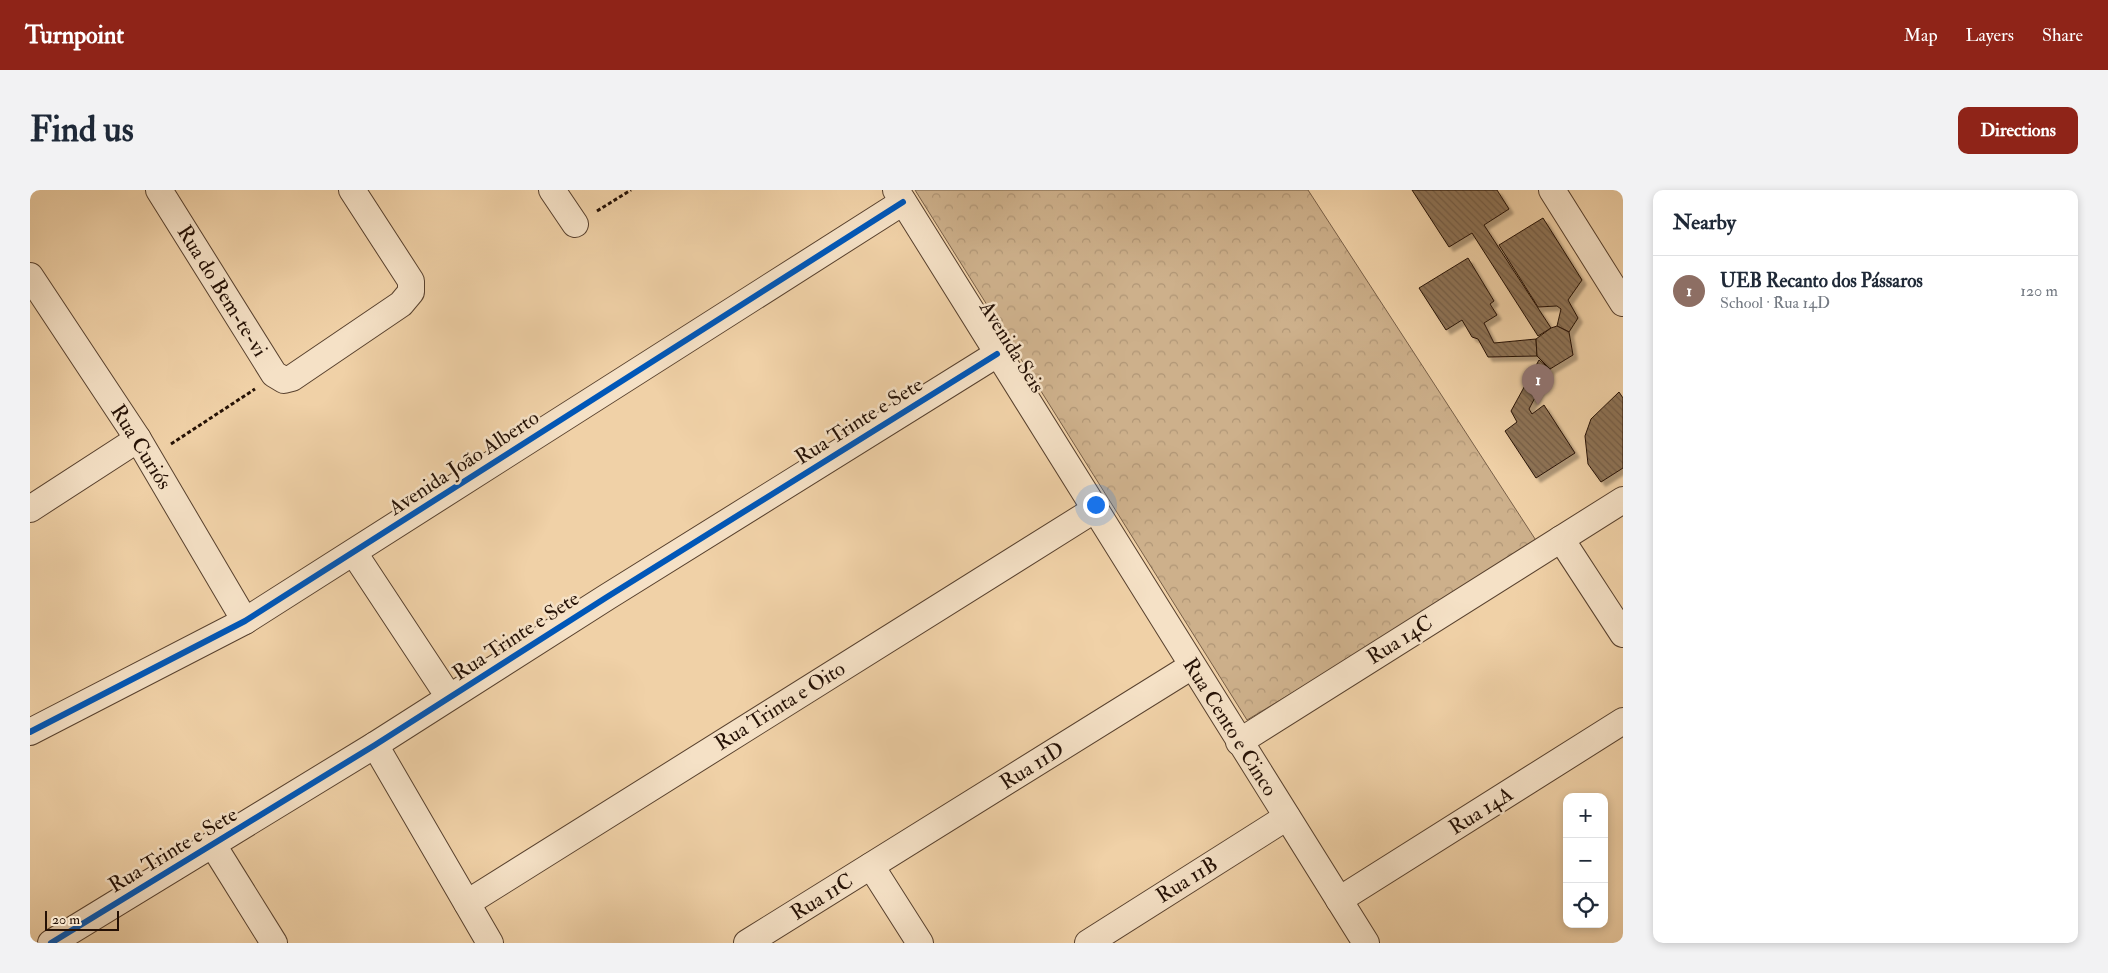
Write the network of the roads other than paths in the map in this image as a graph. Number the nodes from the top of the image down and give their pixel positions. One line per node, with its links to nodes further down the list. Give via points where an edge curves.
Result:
1 (158, 190): 2 (street, Rua do Bem-te-vi, via 284,377 401,304 411,292 411,281)
2 (352, 190)
3 (552, 190): 6 (street)
4 (1552, 190): 8 (street)
5 (900, 196): 9 (street, Avenida Seis); 15 (street, Avenida João Alberto)
6 (575, 224)
7 (30, 276): 10 (street, Rua Curiós)
8 (1623, 303)
9 (997, 354): 13 (street, Avenida Seis); 19 (street, Rua Trinte e Sete)
10 (143, 449): 12 (street); 16 (street, Rua Curiós)
11 (1623, 500): 14 (street, Rua 14C)
12 (30, 509)
13 (1094, 510): 18 (street, Rua Cento e Cinco); 28 (street, Rua Trinta e Oito)
14 (1561, 539): 17 (street); 22 (street, Rua 14C)
15 (354, 553): 16 (street, Avenida João Alberto); 19 (street)
16 (245, 621): 21 (street, Avenida João Alberto)
17 (1623, 634)
18 (1192, 666): 22 (street, Rua Cento e Cinco); 26 (street, Rua 11D)
19 (449, 697): 23 (street, Rua Trinte e Sete)
20 (1623, 721): 27 (street, Rua 14A)
21 (30, 732)
22 (1239, 742): 24 (street, Rua Cento e Cinco)
23 (375, 745): 25 (street, Rua Trinte e Sete); 28 (street)
24 (1287, 817): 27 (street, Rua Cento e Cinco); 34 (street, Rua 11B)
25 (213, 845): 29 (street, Rua Trinte e Sete); 30 (street)
26 (872, 866): 32 (street, Rua 11C); 33 (street)
27 (1339, 900): 35 (street, Rua Cento e Cinco)
28 (467, 903): 31 (street)
29 (51, 943)
30 (274, 943)
31 (490, 943)
32 (747, 943)
33 (920, 943)
34 (1088, 943)
35 (1366, 943)

